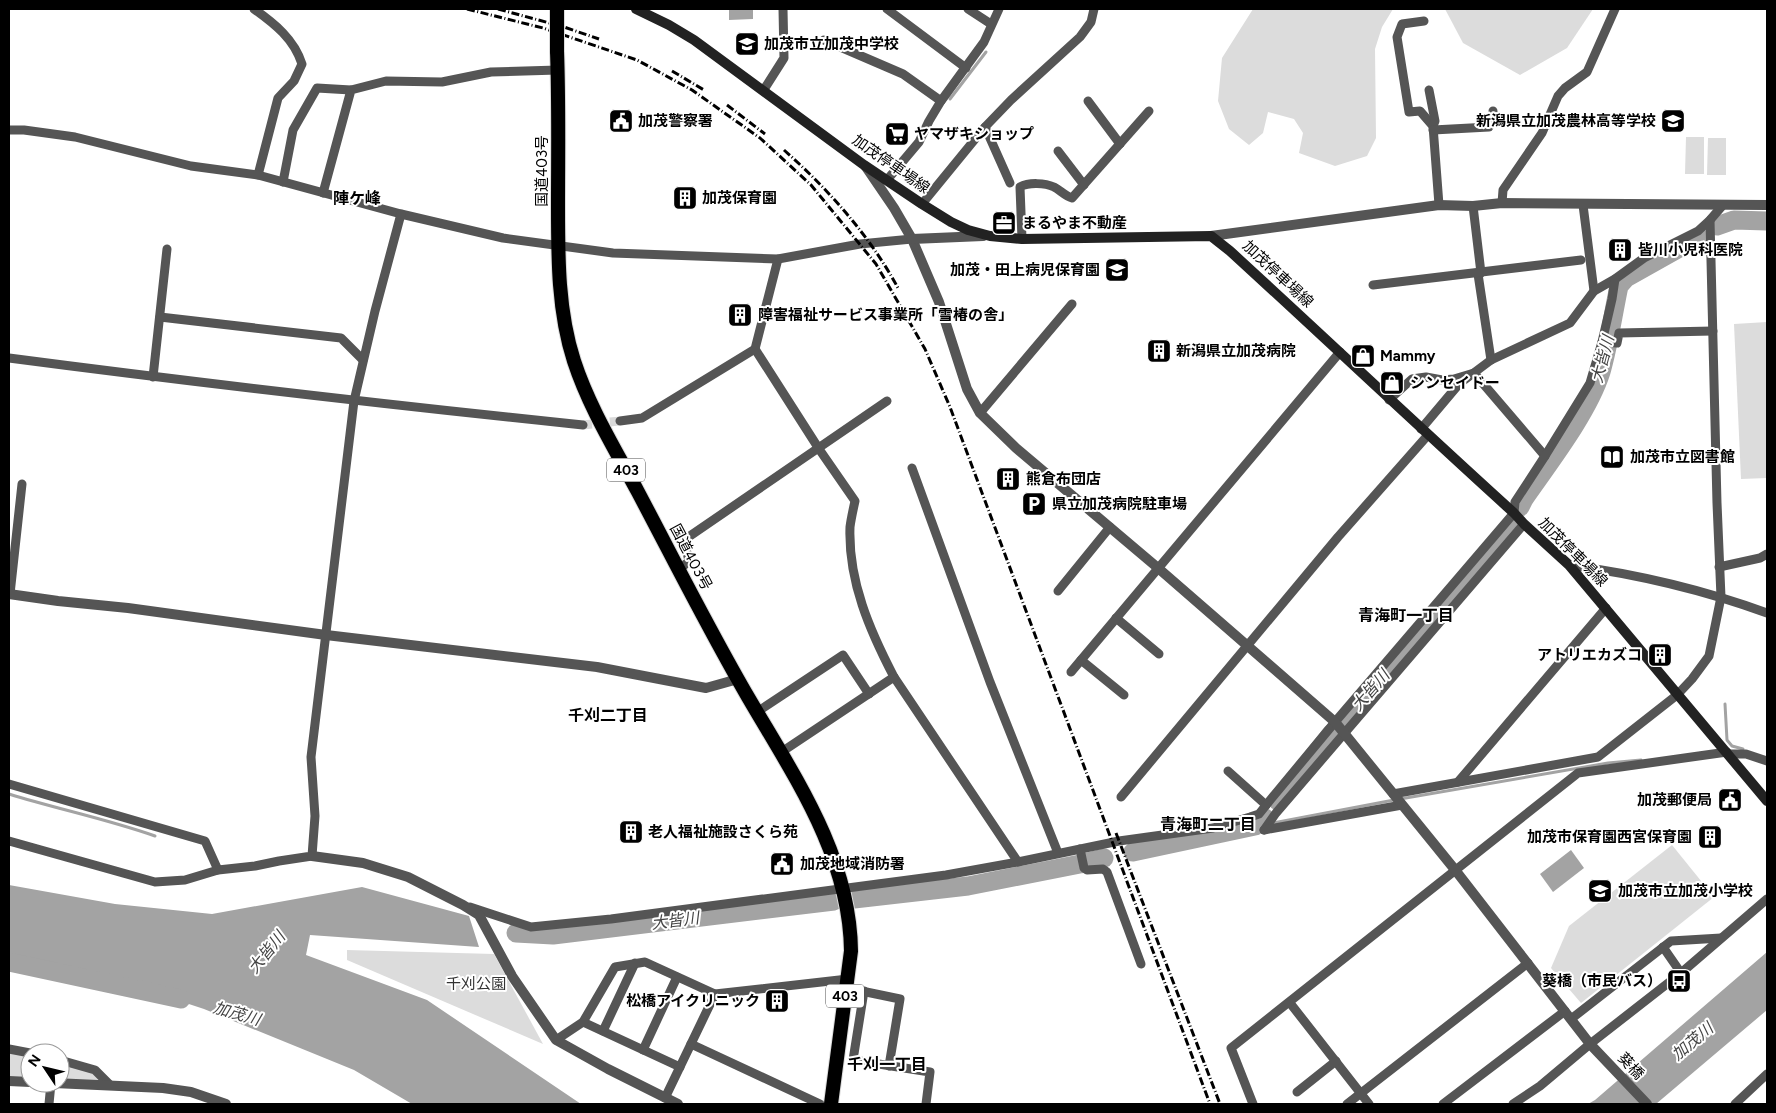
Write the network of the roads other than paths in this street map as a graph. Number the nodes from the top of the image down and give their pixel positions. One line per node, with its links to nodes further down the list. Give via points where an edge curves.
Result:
1 (254, 9): 28 (street, via 292,41 302,64 294,81 278,98)
2 (557, 9): 14 (highway, 国道403号 / 403, bridge)
3 (636, 9): 17 (main road, 加茂停車場線, via 694,40)
4 (782, 9): 17 (street, via 784,58)
5 (887, 9): 13 (street)
6 (968, 9): 11 (street)
7 (999, 9): 11 (street)
8 (1094, 9): 22 (street, via 1091,22 1080,37)
9 (1615, 9): 34 (street, via 1587,72 1558,96 1542,133 1503,190)
10 (1424, 21): 23 (street, via 1402,24 1397,38 1409,112 1420,112)
11 (991, 24): 13 (street, via 984,42)
12 (824, 40): 18 (street, via 903,74)
13 (966, 68): 18 (street)
14 (558, 70): 15 (street, via 491,72 442,82 386,81); 47 (highway, 国道403号 / 403)
15 (351, 90): 30 (street, via 317,88 293,130); 33 (street)
16 (1430, 90): 23 (street, via 1435,121)
17 (763, 91): 27 (main road, 加茂停車場線)
18 (941, 101): 29 (street, via 919,142)
19 (1088, 101): 25 (street)
20 (1149, 110): 25 (street)
21 (1493, 111): 23 (street, via 1489,127)
22 (985, 127): 31 (street); 35 (street)
23 (1433, 128): 37 (street)
24 (9, 130): 28 (street, via 74,137 191,166)
25 (1120, 144): 32 (street)
26 (1058, 151): 32 (street)
27 (864, 165): 29 (main road, 加茂停車場線); 45 (street, 葵橋)
28 (258, 175): 30 (street)
29 (887, 180): 35 (main road, 加茂停車場線)
30 (283, 182): 33 (street)
31 (1010, 183)
32 (1084, 185): 46 (street, via 1072,198 1048,185 1022,185)
33 (324, 193): 41 (street)
34 (1502, 203): 38 (street); 40 (street)
35 (922, 204): 43 (main road, 加茂停車場線, via 968,230)
36 (1723, 204): 38 (street); 39 (street); 42 (street)
37 (1439, 205): 40 (street); 44 (street)
38 (1582, 205): 54 (street)
39 (1767, 205)
40 (1474, 206): 51 (street)
41 (401, 214): 47 (street, via 503,238); 62 (street)
42 (1710, 220): 52 (street, via 1698,231 1644,258); 57 (street)
43 (990, 236): 45 (street); 46 (main road, 加茂停車場線)
44 (1212, 236): 46 (main road, 加茂停車場線); 60 (main road, 加茂停車場線)
45 (912, 239): 49 (street, via 860,244); 69 (street, 葵橋, via 938,302 967,390)
46 (1022, 239)
47 (558, 246): 49 (street, via 613,253); 84 (highway, 国道403号 / 403, via 562,305 574,361 587,395)
48 (168, 249): 56 (street)
49 (778, 259): 59 (street)
50 (1581, 260): 51 (street)
51 (1480, 274): 53 (street); 63 (street)
52 (1615, 279): 54 (street); 58 (street)
53 (1373, 285)
54 (1594, 291): 63 (street, via 1570,323)
55 (1072, 304): 69 (street)
56 (160, 317): 62 (street, via 341,338); 65 (street)
57 (1713, 331): 58 (street, via 1619,333 1616,343); 83 (street)
58 (1602, 342): 74 (street, via 1590,383)
59 (755, 349): 70 (street, via 642,418); 73 (street)
60 (1340, 352): 66 (main road, 加茂停車場線); 82 (street)
61 (9, 358): 65 (street)
62 (363, 360): 67 (street)
63 (1491, 360): 64 (street)
64 (1474, 373): 66 (street, via 1454,379 1412,379); 72 (street, via 1459,384); 74 (street)
65 (153, 377): 67 (street)
66 (1389, 400): 72 (main road, 加茂停車場線)
67 (354, 401): 71 (street); 91 (street)
68 (887, 401): 73 (street)
69 (980, 412): 79 (street, 葵橋, via 1016,448)
70 (620, 421)
71 (583, 424)
72 (1424, 432): 77 (main road, 加茂停車場線); 92 (street)
73 (819, 449): 84 (street, via 684,540 689,560); 96 (street, via 855,501 850,527 852,563 860,599 877,645)
74 (1545, 456): 77 (street, via 1514,502)
75 (912, 468): 119 (street, via 990,682)
76 (22, 484): 86 (street)
77 (1514, 513): 78 (main road, 加茂停車場線); 102 (street)
78 (1524, 524): 81 (main road, 加茂停車場線); 103 (street)
79 (1110, 527): 82 (street, 葵橋); 85 (street)
80 (1767, 554): 83 (street)
81 (1569, 565): 87 (street); 88 (main road, 加茂停車場線)
82 (1158, 568): 90 (street); 92 (street, 葵橋)
83 (1719, 568): 87 (street)
84 (679, 570): 97 (highway, 国道403号 / 403)
85 (1058, 591)
86 (9, 594): 91 (street)
87 (1721, 597): 89 (street); 99 (street, via 1709,656)
88 (1606, 608): 99 (main road, 加茂停車場線); 110 (street)
89 (1767, 613)
90 (1116, 618): 93 (street); 94 (street)
91 (326, 634): 97 (street, via 597,667 706,688); 120 (street, via 311,757 316,816)
92 (1248, 645): 102 (street, 葵橋); 113 (street)
93 (1159, 654)
94 (1081, 660): 95 (street); 100 (street)
95 (1071, 672)
96 (894, 677): 98 (street); 121 (street)
97 (738, 679): 101 (highway, 国道403号 / 403)
98 (869, 694): 101 (street, via 843,655); 104 (street)
99 (1676, 694): 105 (main road, 加茂停車場線); 106 (street)
100 (1124, 695)
101 (757, 712): 104 (highway, 国道403号 / 403)
102 (1335, 722): 103 (street, 葵橋); 116 (street)
103 (1345, 733): 112 (street, 葵橋); 115 (street, via 1264,830)
104 (780, 753): 124 (highway, 国道403号 / 403, via 831,848)
105 (1728, 753): 107 (street, via 1746,754); 109 (street); 114 (main road, 加茂停車場線)
106 (1596, 759): 109 (street); 110 (street)
107 (1767, 761)
108 (1228, 771): 116 (street)
109 (1579, 773): 123 (street)
110 (1458, 782): 112 (street)
111 (9, 784): 122 (street, via 205,841)
112 (1393, 794): 115 (street, 葵橋)
113 (1120, 797)
114 (1767, 800)
115 (1402, 805): 123 (street, 葵橋)
116 (1266, 806): 118 (street, via 1250,818 1213,828 1119,841)
117 (9, 841): 122 (street, via 155,882 185,880)
118 (1081, 852): 119 (street); 131 (street, via 1084,868 1107,872)
119 (1058, 853): 121 (street)
120 (312, 856): 122 (street); 126 (street, via 363,863 399,874)
121 (1018, 862): 124 (street)
122 (218, 870)
123 (1456, 871): 130 (street, 葵橋); 137 (street)
124 (841, 888): 126 (street, via 531,927); 134 (highway, 国道403号 / 403, via 850,930)
125 (1767, 899): 127 (street)
126 (464, 905): 141 (street, via 479,915 512,976)
127 (1722, 938): 128 (street, via 1671,941); 132 (street)
128 (1663, 947): 132 (street); 138 (street)
129 (635, 963): 133 (street, via 645,962); 139 (street, via 615,966); 140 (street)
130 (1528, 963): 138 (street, 葵橋); 153 (street)
131 (1141, 964)
132 (1680, 973): 143 (street)
133 (677, 977): 136 (street); 144 (street)
134 (847, 983): 135 (street); 136 (street); 158 (highway, 国道403号 / 403)
135 (864, 991): 147 (street, via 900,998); 147 (street, via 853,1060)
136 (716, 994): 142 (street)
137 (1290, 1003): 145 (street); 160 (street, via 1231,1048)
138 (1568, 1015): 143 (street, 葵橋); 163 (street)
139 (583, 1022): 140 (street); 141 (street)
140 (603, 1031): 144 (street)
141 (556, 1040): 154 (street)
142 (692, 1044): 148 (street); 157 (street)
143 (1592, 1046): 164 (street); 165 (street, 葵橋)
144 (642, 1050): 148 (street)
145 (1336, 1061): 152 (street); 153 (street)
146 (70, 1063): 151 (street, via 95,1070)
147 (889, 1066): 159 (street, via 930,1072)
148 (680, 1067): 154 (street)
149 (1767, 1074): 166 (street)
150 (70, 1084): 151 (street)
151 (110, 1085): 155 (street, via 191,1092)
152 (1297, 1092)
153 (1361, 1093): 161 (street); 162 (street)
154 (666, 1098): 156 (street)
155 (226, 1104)
156 (678, 1104)
157 (820, 1104)
158 (831, 1104)
159 (926, 1104)
160 (1254, 1104)
161 (1347, 1104)
162 (1369, 1104)
163 (1442, 1104)
164 (1513, 1104)
165 (1647, 1104)
166 (1735, 1104)

